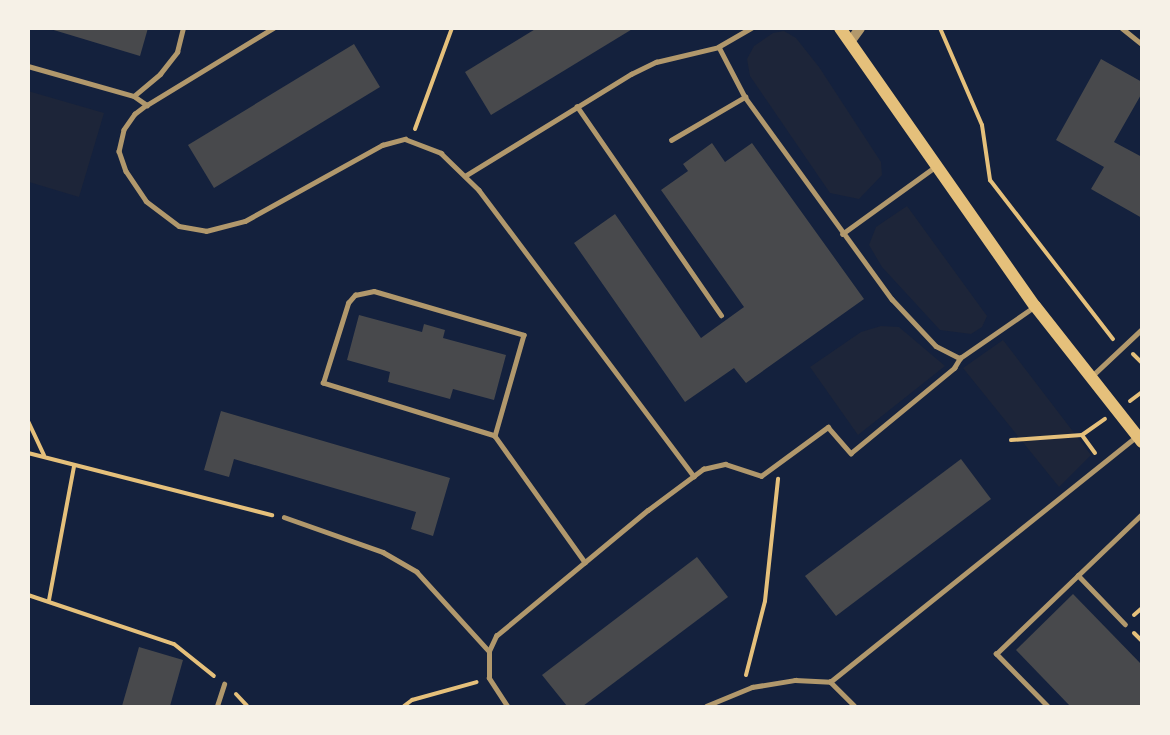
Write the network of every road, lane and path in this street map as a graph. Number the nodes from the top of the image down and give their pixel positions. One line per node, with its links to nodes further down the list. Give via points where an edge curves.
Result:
1 (183, 28): 13 (lane, via 177,52)
2 (273, 28): 15 (lane)
3 (452, 28): 18 (path)
4 (752, 28): 11 (lane)
5 (840, 28): 9 (main road)
6 (860, 28): 9 (street)
7 (940, 28): 25 (path, via 982,125 990,180 1109,337)
8 (1122, 28): 10 (lane)
9 (850, 42): 19 (main road)
10 (1142, 44)
11 (719, 46): 14 (lane); 16 (lane, via 656,62)
12 (28, 66): 13 (lane)
13 (134, 96): 15 (lane)
14 (745, 97): 17 (lane); 21 (lane)
15 (147, 105): 18 (lane, via 124,130 119,151 126,171 146,201 179,226 206,231 245,220 382,145)
16 (578, 106): 20 (lane); 23 (lane)
17 (671, 140)
18 (410, 141): 20 (lane, via 441,153)
19 (936, 166): 21 (lane); 22 (main road)
20 (465, 176): 38 (lane)
21 (842, 234): 26 (lane, via 936,346)
22 (1035, 306): 26 (lane); 28 (main road)
23 (721, 315)
24 (1142, 329): 25 (lane)
25 (1125, 345): 27 (path); 28 (lane)
26 (960, 358): 36 (lane, via 954,368 851,453 828,427)
27 (1142, 363)
28 (1089, 379): 32 (main road)
29 (28, 421): 35 (path)
30 (1082, 435): 33 (path)
31 (495, 436): 31 (lane, via 524,334 374,291 355,295 348,303 323,383); 41 (lane)
32 (1139, 439): 48 (lane)
33 (1011, 440)
34 (28, 453): 35 (path)
35 (44, 456): 37 (path)
36 (779, 463): 38 (lane, via 761,476 725,464 704,469); 50 (path, via 772,562)
37 (74, 466): 40 (path); 44 (path)
38 (694, 477): 41 (lane)
39 (1142, 514): 42 (lane)
40 (284, 517): 46 (lane, via 383,552 417,572)
41 (585, 562): 46 (lane, via 496,636)
42 (1078, 575): 45 (lane); 57 (lane, via 996,654)
43 (28, 595): 44 (path)
44 (49, 600): 49 (path, via 174,644)
45 (1125, 624)
46 (489, 651): 47 (lane)
47 (489, 678): 53 (path, via 412,700); 54 (lane)
48 (830, 682): 50 (lane, via 795,680); 56 (lane)
49 (224, 684): 51 (lane); 52 (path)
50 (743, 691): 55 (lane)
51 (218, 706)
52 (248, 706)
53 (404, 706)
54 (507, 706)
55 (706, 706)
56 (854, 706)
57 (1047, 706)

